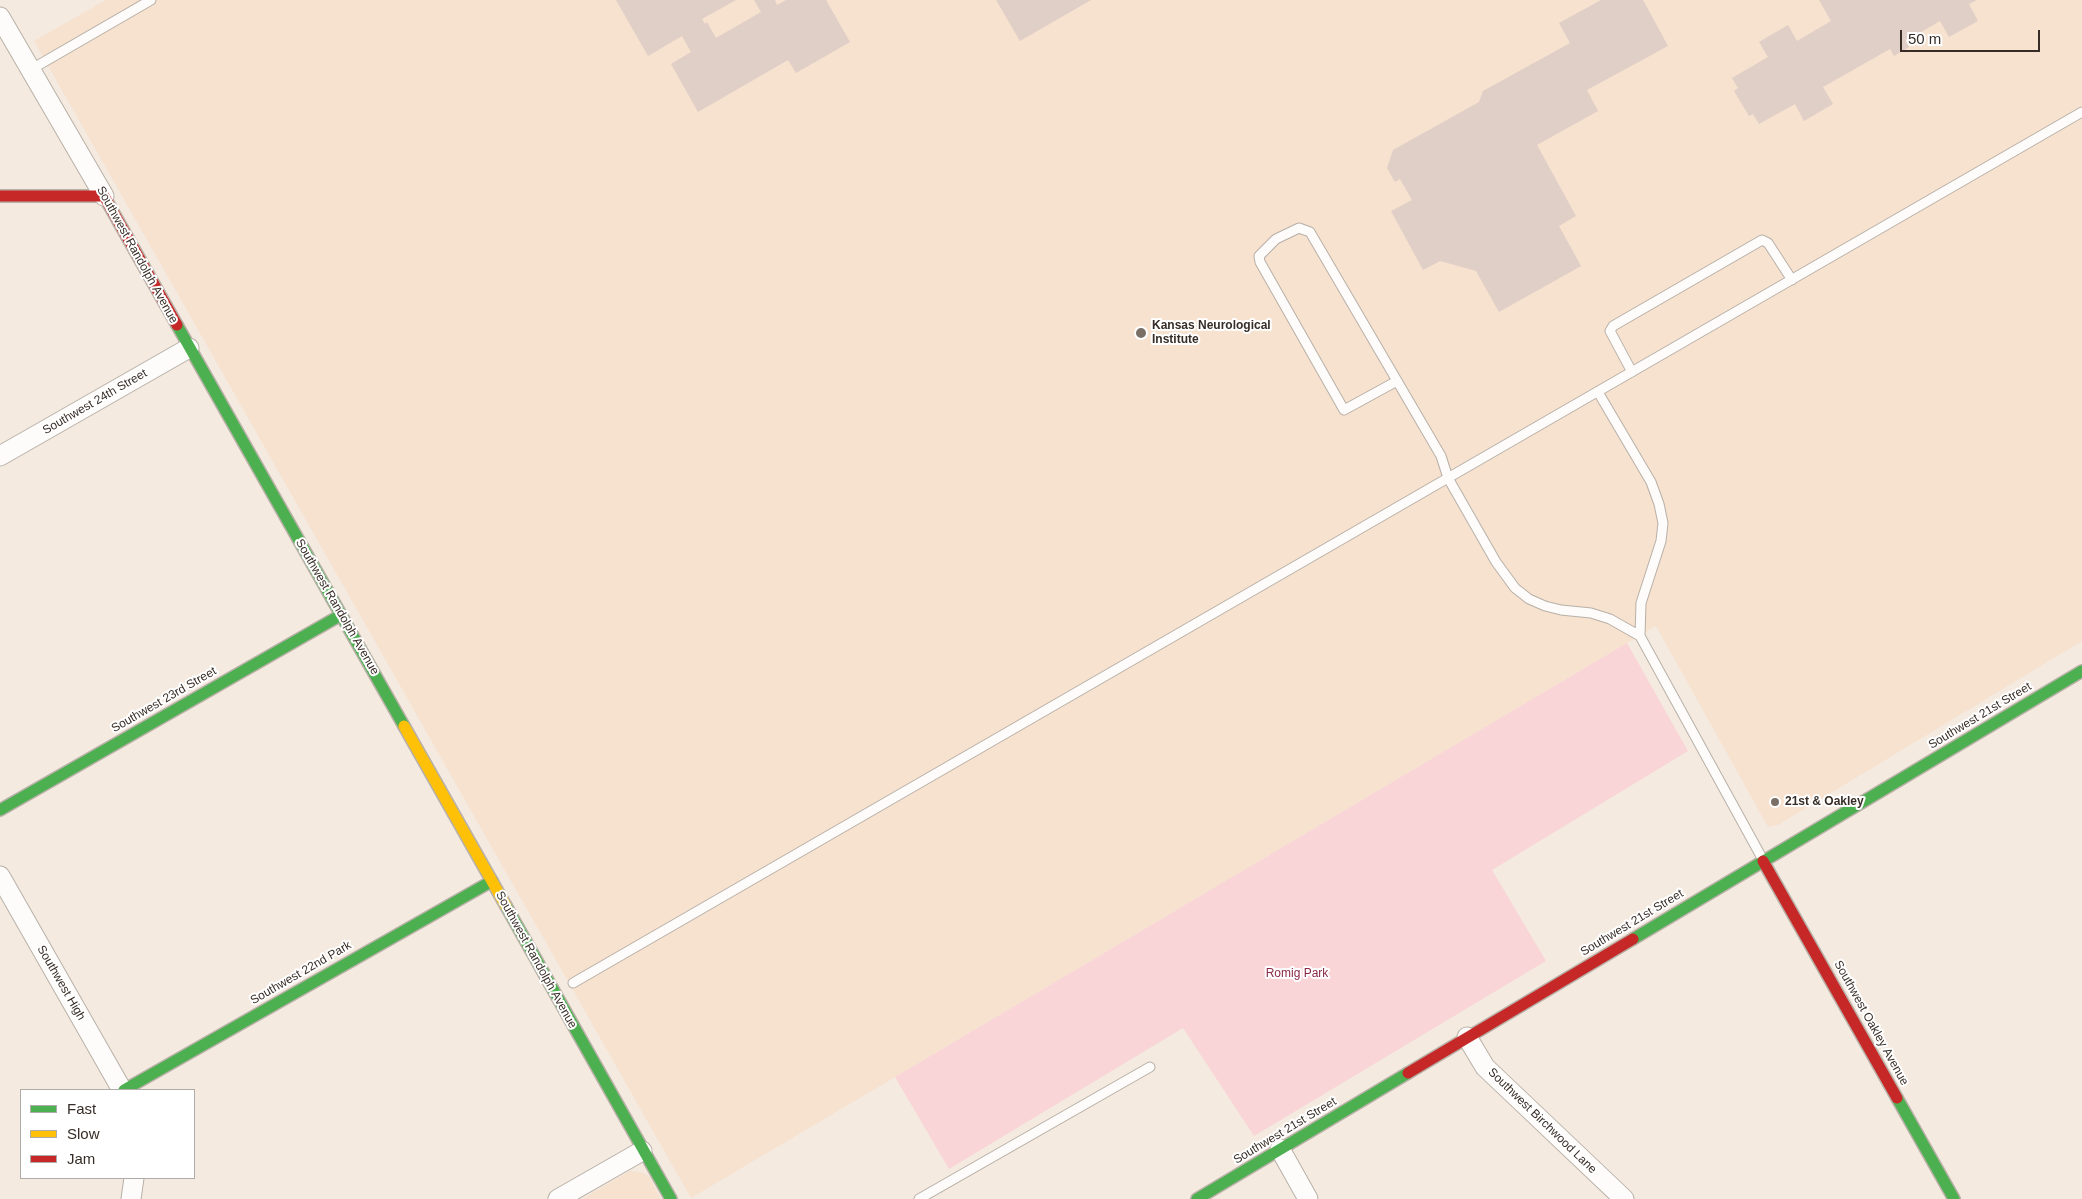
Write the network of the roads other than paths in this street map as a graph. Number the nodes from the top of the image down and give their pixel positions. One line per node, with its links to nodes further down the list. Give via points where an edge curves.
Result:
1 (151, 0): 3 (lane)
2 (0, 17): 3 (street, Southwest Randolph Avenue)
3 (30, 70): 6 (street, Southwest Randolph Avenue)
4 (2082, 112): 7 (lane)
5 (0, 196): 6 (street)
6 (104, 196): 8 (street, Southwest Randolph Avenue)
7 (1792, 280): 9 (lane); 9 (lane, via 1768,242 1762,240 1612,326 1610,331)
8 (189, 348): 12 (street, Southwest 24th Street); 14 (street, Southwest Randolph Avenue)
9 (1632, 372): 11 (lane)
10 (1397, 381): 10 (lane, via 1310,232 1299,228 1276,239 1259,256 1260,262 1344,410); 13 (lane, via 1441,456)
11 (1598, 392): 13 (lane); 15 (lane, via 1651,482 1659,504 1661,542 1641,603)
12 (0, 456)
13 (1448, 478): 15 (lane, via 1496,562 1515,588 1545,606 1610,618); 21 (lane)
14 (341, 615): 17 (street, Southwest 23rd Street); 20 (street, Southwest Randolph Avenue)
15 (1640, 636): 18 (lane)
16 (2082, 671): 18 (street, Southwest 21st Street)
17 (0, 810)
18 (1764, 861): 22 (street, Southwest 21st Street); 36 (street, Southwest Oakley Avenue)
19 (0, 876): 24 (street, Southwest High)
20 (492, 881): 25 (street, Southwest 22nd Park); 27 (street, Southwest Randolph Avenue)
21 (573, 983)
22 (1467, 1037): 26 (street, Southwest 21st Street); 35 (street, Southwest Birchwood Lane, via 1486,1067)
23 (1150, 1067): 32 (lane)
24 (122, 1089)
25 (125, 1089)
26 (1280, 1150): 33 (street, Southwest 21st Street); 34 (street)
27 (642, 1151): 30 (street); 31 (street, Southwest Randolph Avenue)
28 (134, 1179): 29 (street)
29 (131, 1199)
30 (558, 1199)
31 (671, 1199)
32 (920, 1199)
33 (1197, 1199)
34 (1308, 1199)
35 (1624, 1199)
36 (1954, 1199)

